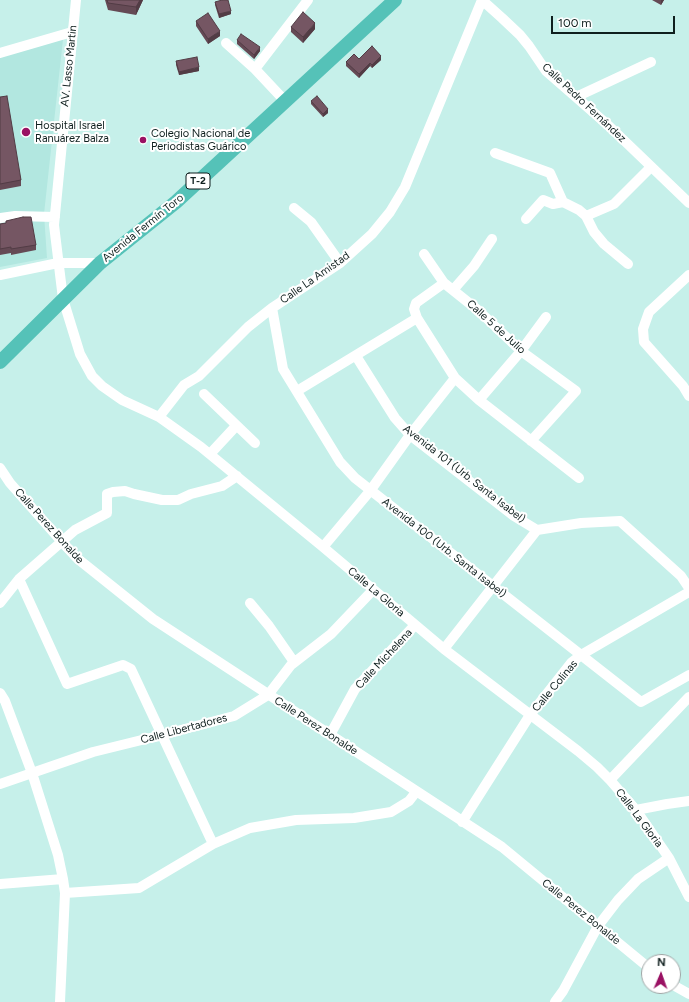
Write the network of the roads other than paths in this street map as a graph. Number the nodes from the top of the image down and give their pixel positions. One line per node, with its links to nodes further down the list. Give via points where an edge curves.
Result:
1 (76, 0): 5 (street, AV. Lasso Martin)
2 (308, 0): 9 (street)
3 (395, 0): 11 (highway, Avenida Fermín Toro / T-2)
4 (482, 0): 10 (street, Calle Pedro Fernández, via 520,35 546,71); 25 (street, Calle La Amistad, via 406,187 372,234)
5 (72, 32): 7 (street); 18 (street, AV. Lasso Martin)
6 (226, 43): 9 (street)
7 (0, 53)
8 (651, 62): 10 (street)
9 (255, 69): 11 (street)
10 (576, 97): 13 (street, Calle Pedro Fernández)
11 (285, 101): 24 (highway, Avenida Fermín Toro / T-2, via 176,202)
12 (496, 153): 14 (street, via 550,173)
13 (651, 167): 15 (street, Calle Pedro Fernández); 17 (street, via 614,204)
14 (564, 202): 17 (street); 20 (street, via 554,204 543,200)
15 (689, 203)
16 (294, 208): 25 (street, via 311,222)
17 (586, 216): 26 (street, via 604,244)
18 (55, 217): 19 (street); 23 (street, AV. Lasso Martin)
19 (0, 218)
20 (526, 219)
21 (492, 239): 30 (street, via 474,266)
22 (424, 254): 29 (street, Calle 5 de Julio)
23 (58, 263): 24 (street); 27 (street); 31 (street, AV. Lasso Martin)
24 (100, 263): 31 (highway, Avenida Fermín Toro / T-2)
25 (340, 263): 32 (street, Calle La Amistad)
26 (628, 264)
27 (0, 275)
28 (689, 275): 41 (street, via 649,312 644,329 644,342)
29 (444, 283): 30 (street, Calle 5 de Julio); 34 (street, via 416,303 414,310)
30 (453, 290): 35 (street, Calle 5 de Julio, via 480,311)
31 (63, 299): 37 (highway, Avenida Fermín Toro / T-2); 43 (street, Calle La Gloria, via 80,354 92,376 122,400)
32 (272, 308): 39 (street, Avenida 100 (Urb. Santa Isabel), via 283,369); 43 (street, Calle La Amistad, via 248,327 199,376 184,385)
33 (546, 317): 35 (street)
34 (417, 318): 36 (street); 38 (street)
35 (521, 351): 42 (street); 46 (street, Calle 5 de Julio, via 576,391)
36 (356, 356): 39 (street); 45 (street, Avenida 101 (Urb. Santa Isabel), via 395,418)
37 (0, 362)
38 (455, 378): 42 (street); 45 (street)
39 (297, 391): 52 (street, Avenida 100 (Urb. Santa Isabel), via 340,462)
40 (204, 394): 44 (street)
41 (689, 396)
42 (479, 400): 46 (street)
43 (159, 417): 48 (street, Calle La Gloria)
44 (236, 426): 47 (street); 48 (street)
45 (410, 435): 52 (street); 53 (street, Avenida 101 (Urb. Santa Isabel), via 514,516)
46 (531, 441): 51 (street)
47 (254, 443)
48 (210, 454): 50 (street, Calle La Gloria)
49 (0, 468): 54 (street, Calle Perez Bonalde)
50 (237, 476): 54 (street, via 222,486 178,500 162,500 125,491 107,494 108,513 75,530); 55 (street, Calle La Gloria)
51 (579, 478)
52 (370, 491): 55 (street); 57 (street, Avenida 100 (Urb. Santa Isabel))
53 (536, 530): 57 (street); 58 (street, via 581,523 620,521 681,576)
54 (62, 542): 56 (street); 69 (street, Calle Perez Bonalde, via 78,559 153,619)
55 (323, 547): 59 (street, Calle La Gloria)
56 (19, 579): 61 (street); 73 (street, via 67,684 123,665 131,669)
57 (492, 586): 64 (street); 65 (street, Avenida 100 (Urb. Santa Isabel))
58 (689, 588)
59 (373, 590): 63 (street, Calle La Gloria); 66 (street, Calle Libertadores, via 331,634)
60 (689, 592): 65 (street, Calle Colinas)
61 (0, 603)
62 (250, 603): 66 (street)
63 (415, 625): 64 (street, Calle La Gloria); 72 (street, Calle Michelena, via 355,689)
64 (444, 649): 71 (street, Calle La Gloria)
65 (581, 656): 67 (street, Avenida 100 (Urb. Santa Isabel), via 641,702); 71 (street, Calle Colinas, via 571,663)
66 (294, 662): 69 (street, Calle Libertadores)
67 (689, 675)
68 (0, 693): 74 (street)
69 (268, 695): 72 (street, Calle Perez Bonalde); 73 (street, Calle Libertadores, via 234,716)
70 (689, 697): 75 (street)
71 (530, 715): 75 (street, Calle La Gloria, via 578,751); 80 (street, Calle Colinas)
72 (330, 735): 77 (street, Calle Perez Bonalde)
73 (162, 736): 74 (street, Calle Libertadores, via 93,752); 81 (street)
74 (32, 773): 76 (street, Calle Libertadores); 83 (street)
75 (610, 780): 79 (street, Calle La Gloria)
76 (0, 784)
77 (416, 792): 80 (street, Calle Perez Bonalde); 81 (street, via 409,801 391,812 354,818 296,820 250,828)
78 (689, 802): 79 (street)
79 (636, 810): 82 (street, Calle La Gloria)
80 (462, 822): 87 (street, Calle Perez Bonalde, via 502,847)
81 (213, 844): 85 (street, via 139,888)
82 (669, 858): 86 (street, Calle La Gloria); 87 (street, via 638,879)
83 (63, 879): 84 (street); 85 (street)
84 (0, 884)
85 (66, 893): 89 (street)
86 (689, 897)
87 (598, 926): 88 (street, Calle Perez Bonalde); 90 (street)
88 (641, 961)
89 (60, 1002)
90 (555, 1002)

